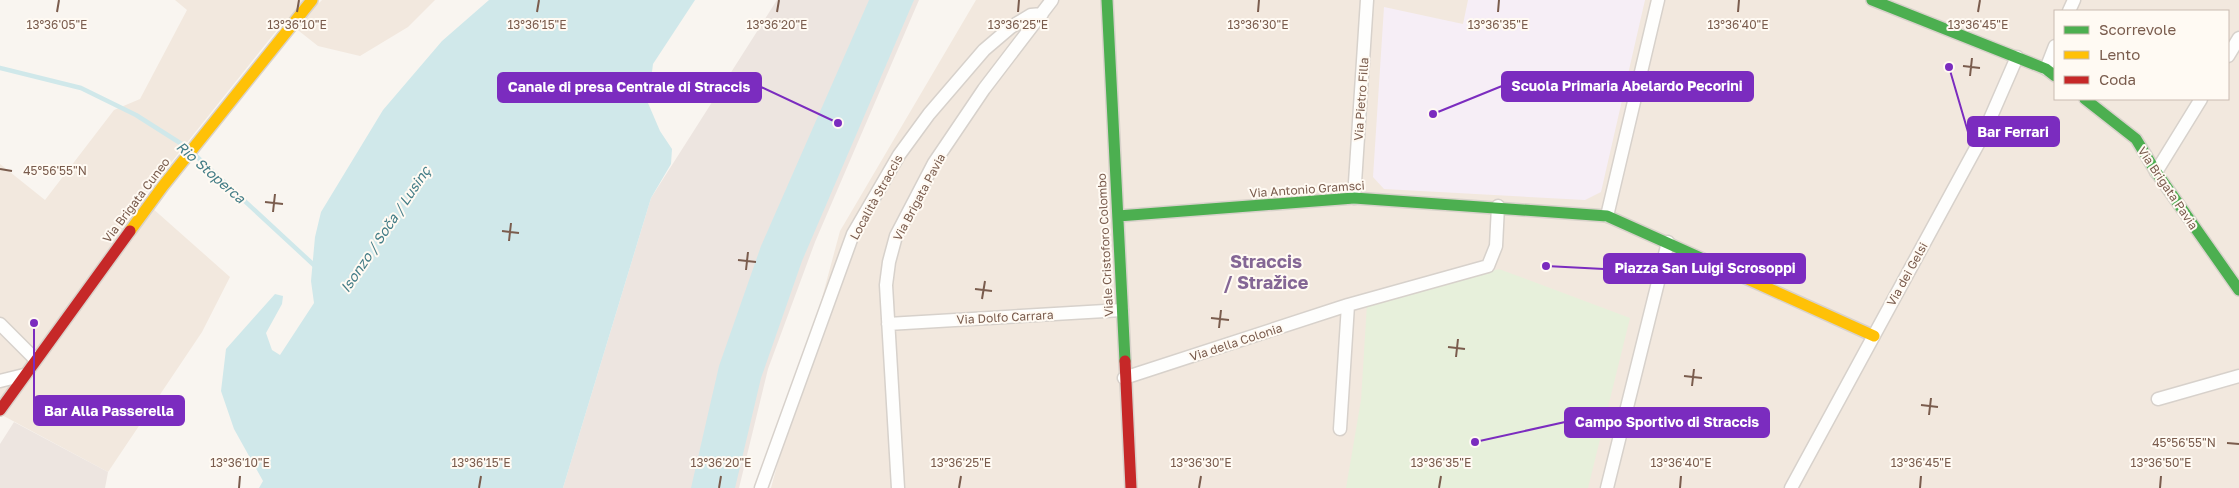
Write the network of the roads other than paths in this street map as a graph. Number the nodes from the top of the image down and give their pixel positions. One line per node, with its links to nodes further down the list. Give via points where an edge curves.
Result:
1 (312, 0): 28 (street, Via Brigata Cuneo, via 185,158)
2 (1052, 0): 8 (street, Via Brigata Pavia)
3 (1107, 0): 19 (street, Viale Cristoforo Colombo)
4 (1367, 0): 17 (street, Via Pietro Filla)
5 (1658, 0): 20 (street)
6 (1872, 0): 7 (street)
7 (1897, 5): 12 (street)
8 (1042, 14): 26 (street, Via Brigata Pavia, via 984,89 934,163 896,236 888,262); 36 (street, Località Straccis, via 1031,15 1011,27 984,50 899,155 853,234)
9 (2239, 38): 11 (street)
10 (2054, 52): 13 (street)
11 (2229, 54)
12 (2017, 57): 13 (street); 27 (street, Via dei Gelsi, via 1983,136)
13 (2051, 72)
14 (2085, 100): 16 (street, Via Brigata Pavia, via 2136,140)
15 (2201, 100): 16 (street)
16 (2156, 172): 22 (street, Via Brigata Pavia)
17 (1354, 198): 18 (street, Via Antonio Gramsci); 19 (street, Via Antonio Gramsci)
18 (1498, 206): 20 (street); 23 (street, Via della Colonia, via 1496,246 1488,266)
19 (1118, 216): 24 (street, Viale Cristoforo Colombo)
20 (1607, 216): 21 (street)
21 (1668, 242): 27 (street); 39 (street)
22 (2239, 290)
23 (1348, 305): 31 (street, Via della Colonia); 35 (street)
24 (1122, 310): 26 (street, Via Dolfo Carrara); 31 (street, Viale Cristoforo Colombo)
25 (0, 324): 28 (street)
26 (888, 324): 37 (street, Via Brigata Pavia)
27 (1874, 336): 40 (street, Via dei Gelsi)
28 (35, 359): 29 (street, Via Brigata Cuneo)
29 (24, 375): 32 (street); 34 (street, Via Brigata Cuneo)
30 (2239, 376): 33 (street)
31 (1124, 378): 38 (street, Viale Cristoforo Colombo)
32 (0, 381)
33 (2158, 399)
34 (0, 410)
35 (1340, 429)
36 (761, 488)
37 (898, 488)
38 (1131, 488)
39 (1607, 488)
40 (1791, 488)

